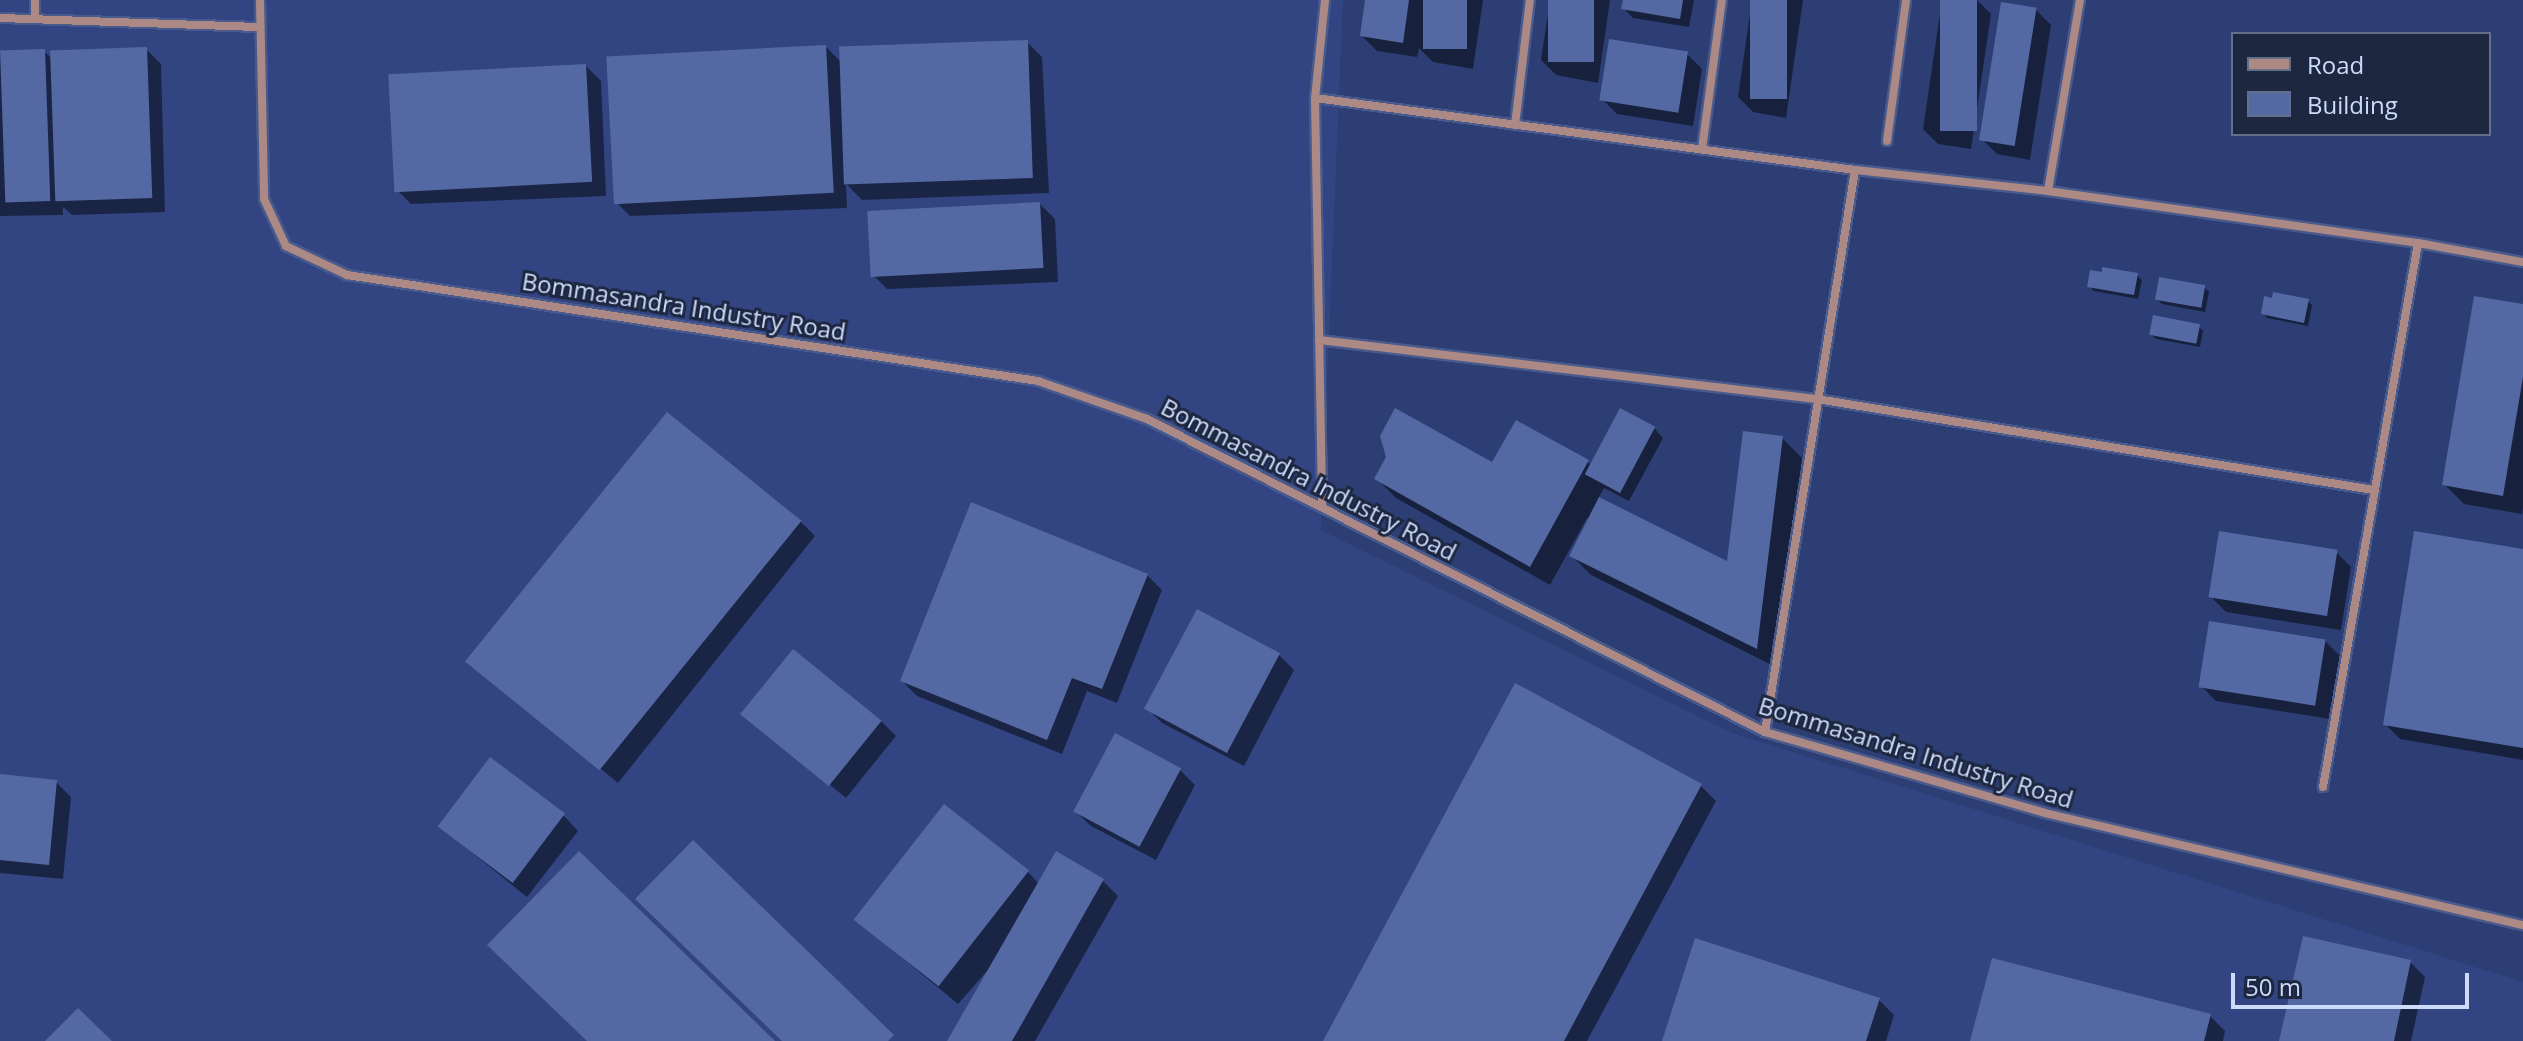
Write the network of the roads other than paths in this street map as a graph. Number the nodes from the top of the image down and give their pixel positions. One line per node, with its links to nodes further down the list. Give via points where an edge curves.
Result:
1 (35, 0): 9 (street)
2 (260, 0): 10 (street, Bommasandra Industry Road)
3 (1325, 0): 11 (street)
4 (1530, 0): 12 (street)
5 (1722, 0): 14 (street)
6 (1906, 0): 13 (street)
7 (2080, 0): 16 (street)
8 (0, 18): 9 (street)
9 (35, 19): 10 (street)
10 (259, 27): 22 (street, Bommasandra Industry Road, via 264,199 286,246 347,275 1038,381 1147,419)
11 (1315, 98): 12 (street); 19 (street)
12 (1515, 125): 14 (street)
13 (1887, 141)
14 (1702, 149): 15 (street)
15 (1855, 170): 16 (street); 20 (street)
16 (2048, 191): 17 (street)
17 (2418, 243): 18 (street); 21 (street)
18 (2523, 262)
19 (1319, 340): 20 (street); 22 (street)
20 (1817, 399): 21 (street); 23 (street)
21 (2374, 490): 24 (street)
22 (1322, 507): 23 (street, Bommasandra Industry Road)
23 (1765, 732): 25 (street, Bommasandra Industry Road, via 2045,813)
24 (2323, 787)
25 (2523, 925)

